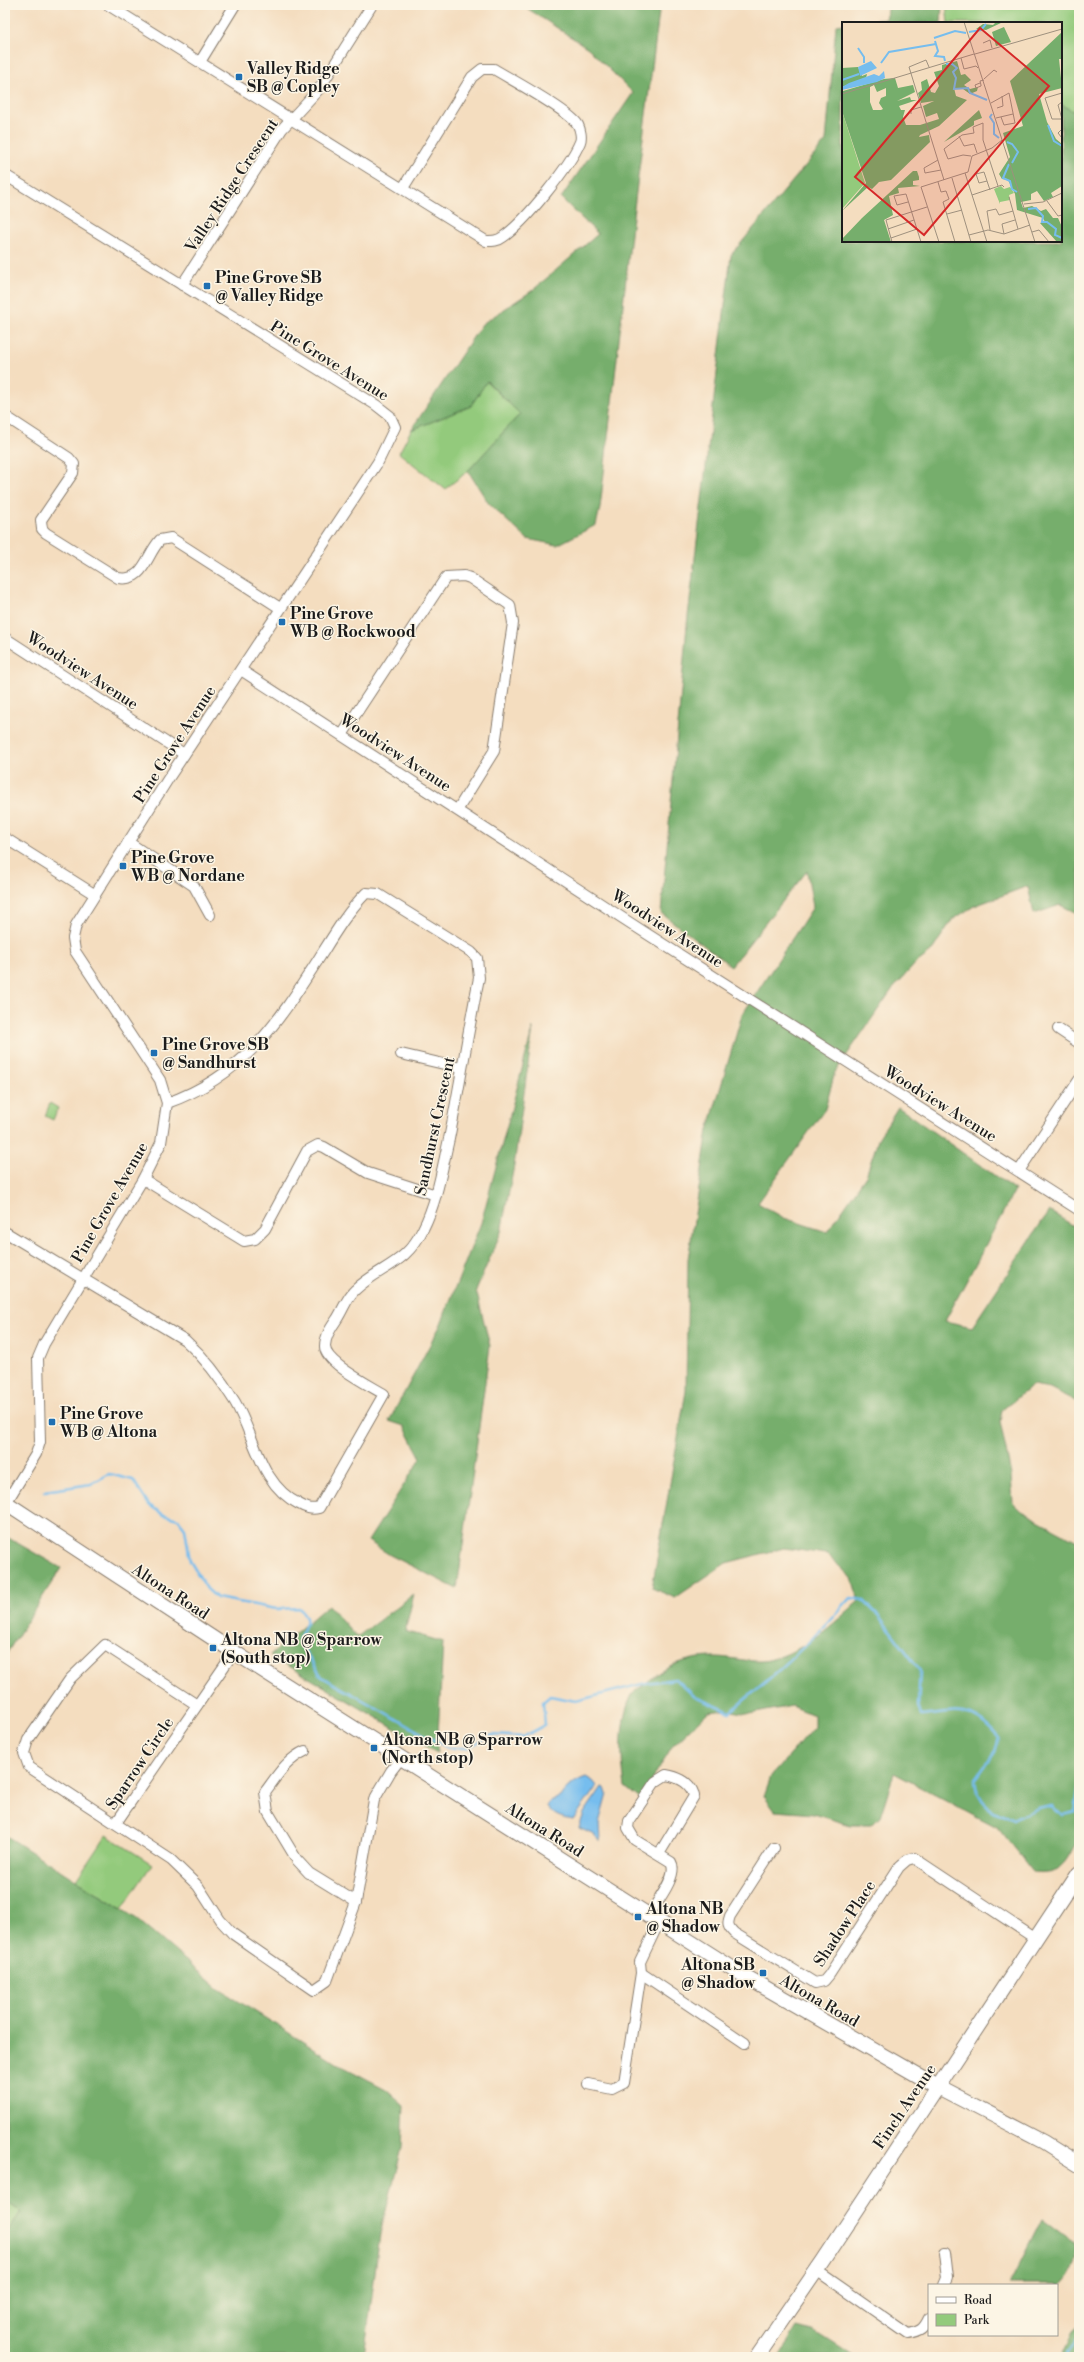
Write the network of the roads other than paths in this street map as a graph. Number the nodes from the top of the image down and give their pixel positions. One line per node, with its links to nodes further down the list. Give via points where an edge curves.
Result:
1 (108, 5): 4 (street, Valley Ridge Crescent)
2 (235, 5): 4 (street)
3 (372, 5): 5 (street, via 319,89)
4 (200, 62): 5 (street, Valley Ridge Crescent)
5 (291, 121): 7 (street); 8 (street, Valley Ridge Crescent, via 282,129)
6 (5, 175): 8 (street, Pine Grove Avenue)
7 (403, 188): 7 (street, via 486,241 494,242 504,237 540,200 581,141 580,132 573,118 494,70 482,69 472,77)
8 (182, 285): 10 (street, Pine Grove Avenue, via 376,405 390,416 395,427 378,462)
9 (5, 416): 10 (street, via 69,458 74,464 73,473 41,520 42,529 46,533 118,578 128,580 137,576 160,540 171,538)
10 (280, 608): 12 (street, Pine Grove Avenue)
11 (5, 638): 14 (street, Woodview Avenue)
12 (241, 670): 13 (street, Woodview Avenue); 14 (street, Pine Grove Avenue)
13 (342, 735): 15 (street, Woodview Avenue); 15 (street, via 446,577 470,578 510,605 513,623 494,751)
14 (184, 754): 17 (street, Pine Grove Avenue)
15 (458, 809): 26 (street, Woodview Avenue, via 641,930)
16 (5, 838): 18 (street)
17 (128, 842): 18 (street, Pine Grove Avenue); 19 (street, via 194,886)
18 (94, 894): 25 (street, Pine Grove Avenue, via 73,933 75,951 160,1080)
19 (210, 915)
20 (1058, 1029): 21 (street)
21 (1079, 1043)
22 (401, 1054): 23 (street)
23 (461, 1068): 25 (street, Sandhurst Crescent, via 478,978 477,958 378,894 366,893 350,910 283,1014 256,1047 220,1076); 28 (street, Sandhurst Crescent)
24 (1079, 1080): 26 (street)
25 (167, 1103): 27 (street, Pine Grove Avenue, via 161,1143)
26 (1019, 1171): 29 (street, Woodview Avenue)
27 (143, 1179): 28 (street, via 244,1241 255,1239 265,1229 307,1151 318,1145 368,1173); 31 (street, Pine Grove Avenue)
28 (436, 1195): 31 (street, Sandhurst Crescent, via 423,1229 413,1246 399,1261 353,1292 327,1336 324,1346 327,1353 344,1370 384,1394 319,1508 311,1510 283,1493 269,1477 236,1404 204,1358 185,1340)
29 (1079, 1210)
30 (5, 1232): 31 (street)
31 (82, 1278): 32 (street, Pine Grove Avenue, via 38,1358 40,1442 36,1454)
32 (6, 1503): 33 (main road, Altona Road)
33 (234, 1652): 34 (street, Sparrow Circle); 36 (main road, Altona Road)
34 (197, 1705): 37 (street, Sparrow Circle); 37 (street, via 105,1646 70,1680 28,1740 24,1752 29,1767)
35 (305, 1751): 41 (street, via 293,1757 265,1792 268,1812 297,1860 308,1873)
36 (401, 1758): 41 (street, Sparrow Circle, via 374,1800); 42 (main road, Altona Road)
37 (116, 1823): 41 (street, Sparrow Circle, via 185,1872 198,1886 220,1920 234,1934 314,1990 327,1981)
38 (774, 1848): 43 (street, Shadow Place, via 727,1922 734,1933 815,1983 824,1981 899,1867 914,1858)
39 (659, 1854): 39 (street, via 635,1840 628,1828 629,1821 655,1782 666,1775 686,1783 694,1796); 42 (street, via 671,1862 674,1870)
40 (1079, 1873): 43 (main road, Finch Avenue)
41 (356, 1902)
42 (654, 1919): 44 (street, via 640,1962); 47 (main road, Altona Road, via 743,1975)
43 (1036, 1939): 47 (main road, Finch Avenue)
44 (641, 1973): 45 (street); 46 (street, via 624,2083 612,2089)
45 (745, 2043)
46 (588, 2084)
47 (938, 2087): 48 (main road, Altona Road, via 1044,2142); 50 (main road, Finch Avenue)
48 (1079, 2164)
49 (945, 2252): 51 (street, via 948,2278)
50 (816, 2270): 52 (street, via 908,2334 919,2332); 53 (main road, Finch Avenue)
51 (945, 2284)
52 (928, 2320)
53 (757, 2357)

